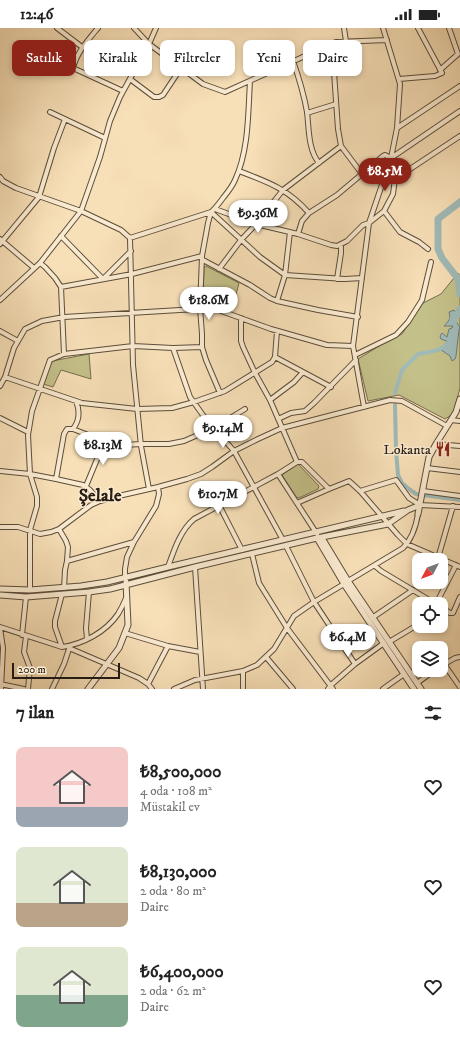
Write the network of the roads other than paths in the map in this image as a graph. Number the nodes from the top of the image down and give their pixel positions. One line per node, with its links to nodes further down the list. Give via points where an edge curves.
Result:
1 (57, 28): 14 (street)
2 (98, 28): 14 (street)
3 (134, 28): 9 (street)
4 (156, 28): 10 (street)
5 (344, 28): 11 (street)
6 (383, 28): 12 (street)
7 (418, 28): 16 (street)
8 (449, 28): 16 (street, via 458,54)
9 (145, 40)
10 (151, 40)
11 (346, 40)
12 (387, 40): 13 (street); 22 (street)
13 (362, 41)
14 (82, 47): 26 (street, via 73,68)
15 (295, 67): 30 (street)
16 (440, 70): 22 (street, via 442,73 435,76)
17 (132, 76): 23 (street)
18 (176, 76): 23 (street, via 159,97 154,97)
19 (192, 76): 24 (street, via 203,84 224,92)
20 (261, 76): 24 (street)
21 (334, 76): 27 (street)
22 (398, 78): 32 (street, via 400,84)
23 (130, 79): 26 (street)
24 (250, 81): 38 (street, via 247,141)
25 (460, 86): 32 (street)
26 (123, 91): 34 (street)
27 (336, 104): 30 (street); 35 (street)
28 (460, 111): 36 (street)
29 (50, 112): 31 (street)
30 (307, 113): 37 (street, via 313,152)
31 (65, 119): 34 (street); 43 (street)
32 (397, 128): 36 (street)
33 (460, 136): 41 (street)
34 (105, 138): 45 (street)
35 (341, 146): 37 (street); 39 (street)
36 (391, 158): 39 (street, via 383,156); 41 (street); 49 (street)
37 (319, 163): 42 (street)
38 (239, 171): 42 (street); 44 (street, via 232,186)
39 (362, 174): 48 (street, via 337,195)
40 (0, 177): 43 (street, via 16,188)
41 (394, 179): 46 (street, via 393,194)
42 (283, 190): 48 (street); 50 (street)
43 (39, 197): 45 (street); 56 (street)
44 (215, 209): 47 (street); 50 (street)
45 (81, 211): 53 (street); 54 (street, via 121,230)
46 (384, 211): 49 (street); 58 (street, via 400,232)
47 (211, 212): 54 (street); 55 (street); 60 (street)
48 (309, 213): 52 (street, via 302,221)
49 (369, 223): 57 (street, via 363,225); 67 (street)
50 (256, 224): 51 (street); 55 (street)
51 (290, 232): 52 (street); 66 (street)
52 (298, 234): 57 (street, via 331,245)
53 (61, 236): 62 (street); 69 (street)
54 (130, 238): 59 (street)
55 (241, 240): 64 (street); 66 (street)
56 (1, 241): 63 (street)
57 (342, 244): 68 (street)
58 (428, 249)
59 (131, 251): 65 (street); 69 (street)
60 (203, 258): 64 (street); 65 (street); 73 (street)
61 (431, 262): 86 (street, via 422,300 408,322 396,335)
62 (40, 263): 63 (street); 70 (street)
63 (34, 268): 71 (street)
64 (219, 269): 72 (street)
65 (132, 274): 69 (street); 74 (street)
66 (285, 275): 68 (street); 72 (street)
67 (362, 278): 68 (street); 76 (street)
68 (337, 279)
69 (103, 280): 70 (street)
70 (61, 287): 75 (street)
71 (0, 300)
72 (277, 301): 76 (street)
73 (200, 308): 74 (street); 77 (street, via 213,308); 83 (street)
74 (132, 313): 75 (street); 81 (street)
75 (63, 317): 80 (street, via 42,320 32,325 25,329); 85 (street)
76 (358, 317): 82 (street)
77 (241, 318): 79 (street); 90 (street, via 241,341)
78 (0, 331): 80 (street)
79 (277, 331): 82 (street, via 328,345); 87 (street)
80 (18, 341): 91 (street)
81 (133, 346): 84 (street); 85 (street); 101 (street)
82 (354, 346): 86 (street)
83 (202, 347): 84 (street); 95 (street)
84 (173, 348): 99 (street)
85 (64, 354): 94 (street, via 50,360)
86 (355, 355): 88 (street)
87 (275, 357): 89 (street); 90 (street, via 272,362)
88 (356, 360): 93 (street); 100 (street)
89 (303, 372): 93 (street); 97 (street)
90 (255, 373): 95 (street); 97 (street)
91 (5, 377): 92 (street); 94 (street)
92 (0, 386)
93 (330, 387): 104 (street, via 305,411 291,413)
94 (39, 388): 98 (street); 111 (street)
95 (220, 392): 99 (street)
96 (460, 399): 105 (street)
97 (270, 400): 104 (street)
98 (76, 401): 101 (street); 110 (street, via 79,414)
99 (194, 402): 101 (street, via 172,408); 108 (street)
100 (364, 407): 107 (street, via 390,400 402,401); 109 (street)
101 (138, 408): 113 (street)
102 (246, 410): 108 (street)
103 (0, 418): 111 (street)
104 (278, 419): 109 (street)
105 (451, 420): 106 (street); 107 (street)
106 (460, 422)
107 (446, 426): 114 (street)
108 (214, 428): 113 (street, via 184,441); 116 (street)
109 (282, 428): 116 (street); 117 (street)
110 (73, 429): 112 (street); 123 (street, via 67,429 64,434)
111 (28, 432): 121 (street)
112 (105, 440): 113 (street, via 124,445); 124 (street)
113 (141, 444): 127 (street)
114 (436, 444): 115 (street); 118 (street)
115 (460, 446)
116 (234, 451): 125 (street); 126 (street, via 201,474)
117 (297, 462): 122 (street); 128 (street, via 302,462)
118 (427, 468): 120 (street); 130 (street)
119 (0, 472): 121 (street)
120 (460, 472)
121 (30, 474): 123 (street); 144 (street, via 37,506)
122 (278, 474): 125 (street); 133 (street)
123 (56, 479): 124 (street)
124 (86, 486): 132 (street)
125 (253, 486): 135 (street); 147 (street)
126 (158, 487): 127 (street); 148 (street, via 156,506)
127 (149, 489): 132 (street)
128 (329, 489): 129 (street, via 349,481); 133 (street)
129 (360, 491): 134 (street, via 396,480 409,498); 140 (street)
130 (423, 492): 131 (street); 134 (street)
131 (460, 496)
132 (100, 501): 143 (street)
133 (296, 503): 145 (street)
134 (421, 503): 136 (street); 138 (street); 139 (street)
135 (219, 505): 151 (street); 159 (street, via 188,525 175,547)
136 (453, 506): 137 (street); 153 (street)
137 (460, 507)
138 (408, 510): 140 (street); 141 (street)
139 (418, 514): 149 (street)
140 (383, 517): 141 (street); 145 (street)
141 (388, 524): 146 (street); 149 (street)
142 (0, 527): 144 (street, via 12,526)
143 (59, 529): 144 (street, via 45,534); 155 (street, via 68,547)
144 (30, 530): 166 (street)
145 (316, 532): 146 (street); 147 (street)
146 (319, 538): 150 (street); 162 (street)
147 (284, 540): 151 (street)
148 (134, 542): 155 (street); 161 (street, via 127,557)
149 (407, 544): 152 (street); 157 (street)
150 (286, 546): 154 (street); 176 (street)
151 (242, 550): 159 (street)
152 (427, 553)
153 (439, 553)
154 (252, 554): 160 (street); 180 (street, via 259,583)
155 (67, 561): 165 (street)
156 (448, 562): 158 (street)
157 (375, 566): 162 (street); 167 (street)
158 (458, 566): 174 (street)
159 (168, 567): 161 (street)
160 (194, 567): 163 (street); 189 (street)
161 (125, 578): 163 (street); 165 (street)
162 (346, 582): 176 (street); 178 (street); 185 (street)
163 (127, 584): 168 (street); 171 (street)
164 (0, 588): 166 (street)
165 (64, 588): 166 (street)
166 (30, 590)
167 (413, 590): 173 (street); 178 (street)
168 (89, 592): 169 (street); 184 (street)
169 (62, 594): 172 (street); 187 (street, via 55,621)
170 (0, 595): 172 (street)
171 (128, 596): 182 (street, via 128,625); 184 (street, via 117,615 104,629)
172 (26, 597): 183 (street)
173 (424, 597)
174 (440, 597)
175 (460, 597): 177 (street, via 453,613)
176 (314, 602): 180 (street, via 294,616); 193 (street)
177 (448, 612)
178 (372, 618): 185 (street)
179 (0, 628): 183 (street); 200 (street, via 3,648)
180 (287, 628): 190 (street); 204 (street)
181 (412, 628): 185 (street)
182 (125, 633): 186 (street); 194 (street, via 119,648)
183 (24, 635): 187 (street); 207 (street, via 24,652 30,668)
184 (87, 640): 188 (street)
185 (386, 643): 193 (street); 197 (street); 201 (street)
186 (168, 646): 189 (street); 202 (street)
187 (62, 647): 188 (street)
188 (70, 647): 194 (street); 208 (street)
189 (200, 652): 199 (street)
190 (266, 657): 195 (street, via 257,665); 214 (street)
191 (460, 657): 192 (street)
192 (448, 662)
193 (354, 664): 204 (street)
194 (106, 665): 202 (street); 209 (street)
195 (243, 670): 199 (street); 213 (street)
196 (448, 671): 203 (street)
197 (404, 674): 215 (street); 216 (street)
198 (425, 677): 201 (street)
199 (202, 678): 211 (street); 212 (street)
200 (1, 683): 205 (street); 206 (street)
201 (417, 683): 217 (street)
202 (148, 684): 210 (street)
203 (460, 687)
204 (331, 688)
205 (1, 689)
206 (24, 689)
207 (28, 689)
208 (52, 689)
209 (88, 689)
210 (152, 689)
211 (174, 689)
212 (203, 689)
213 (243, 689)
214 (292, 689)
215 (383, 689)
216 (414, 689)
217 (421, 689)

